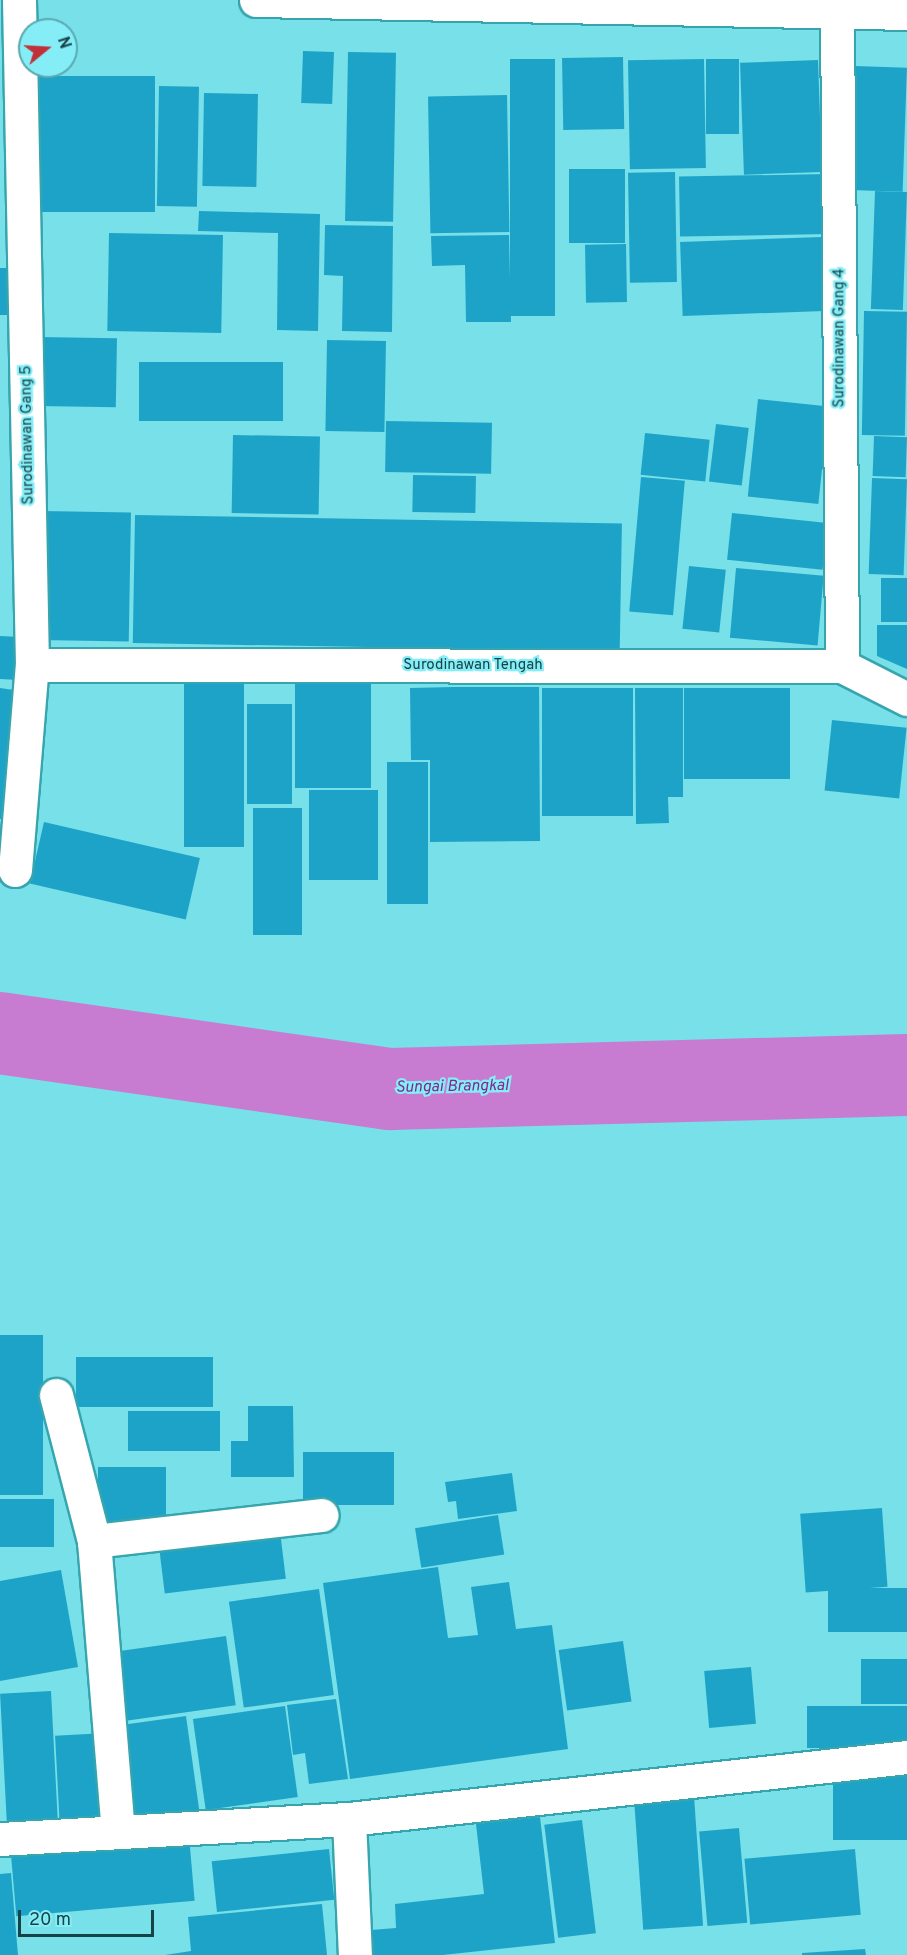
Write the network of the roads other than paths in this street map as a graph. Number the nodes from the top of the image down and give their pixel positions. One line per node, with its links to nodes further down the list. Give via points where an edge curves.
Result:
1 (19, 0): 5 (street, Surodinawan Gang 5)
2 (255, 0): 3 (street)
3 (837, 9): 4 (street); 6 (street, Surodinawan Gang 4)
4 (907, 13)
5 (32, 664): 6 (street, Surodinawan Tengah); 8 (street, Surodinawan Gang 5)
6 (842, 666): 7 (street, Surodinawan Tengah)
7 (907, 699)
8 (15, 870)
9 (56, 1395): 11 (street)
10 (322, 1515): 11 (street)
11 (94, 1541): 14 (street)
12 (907, 1757): 13 (street)
13 (349, 1819): 14 (street); 16 (street)
14 (118, 1831): 15 (street)
15 (0, 1839)
16 (355, 1955)

